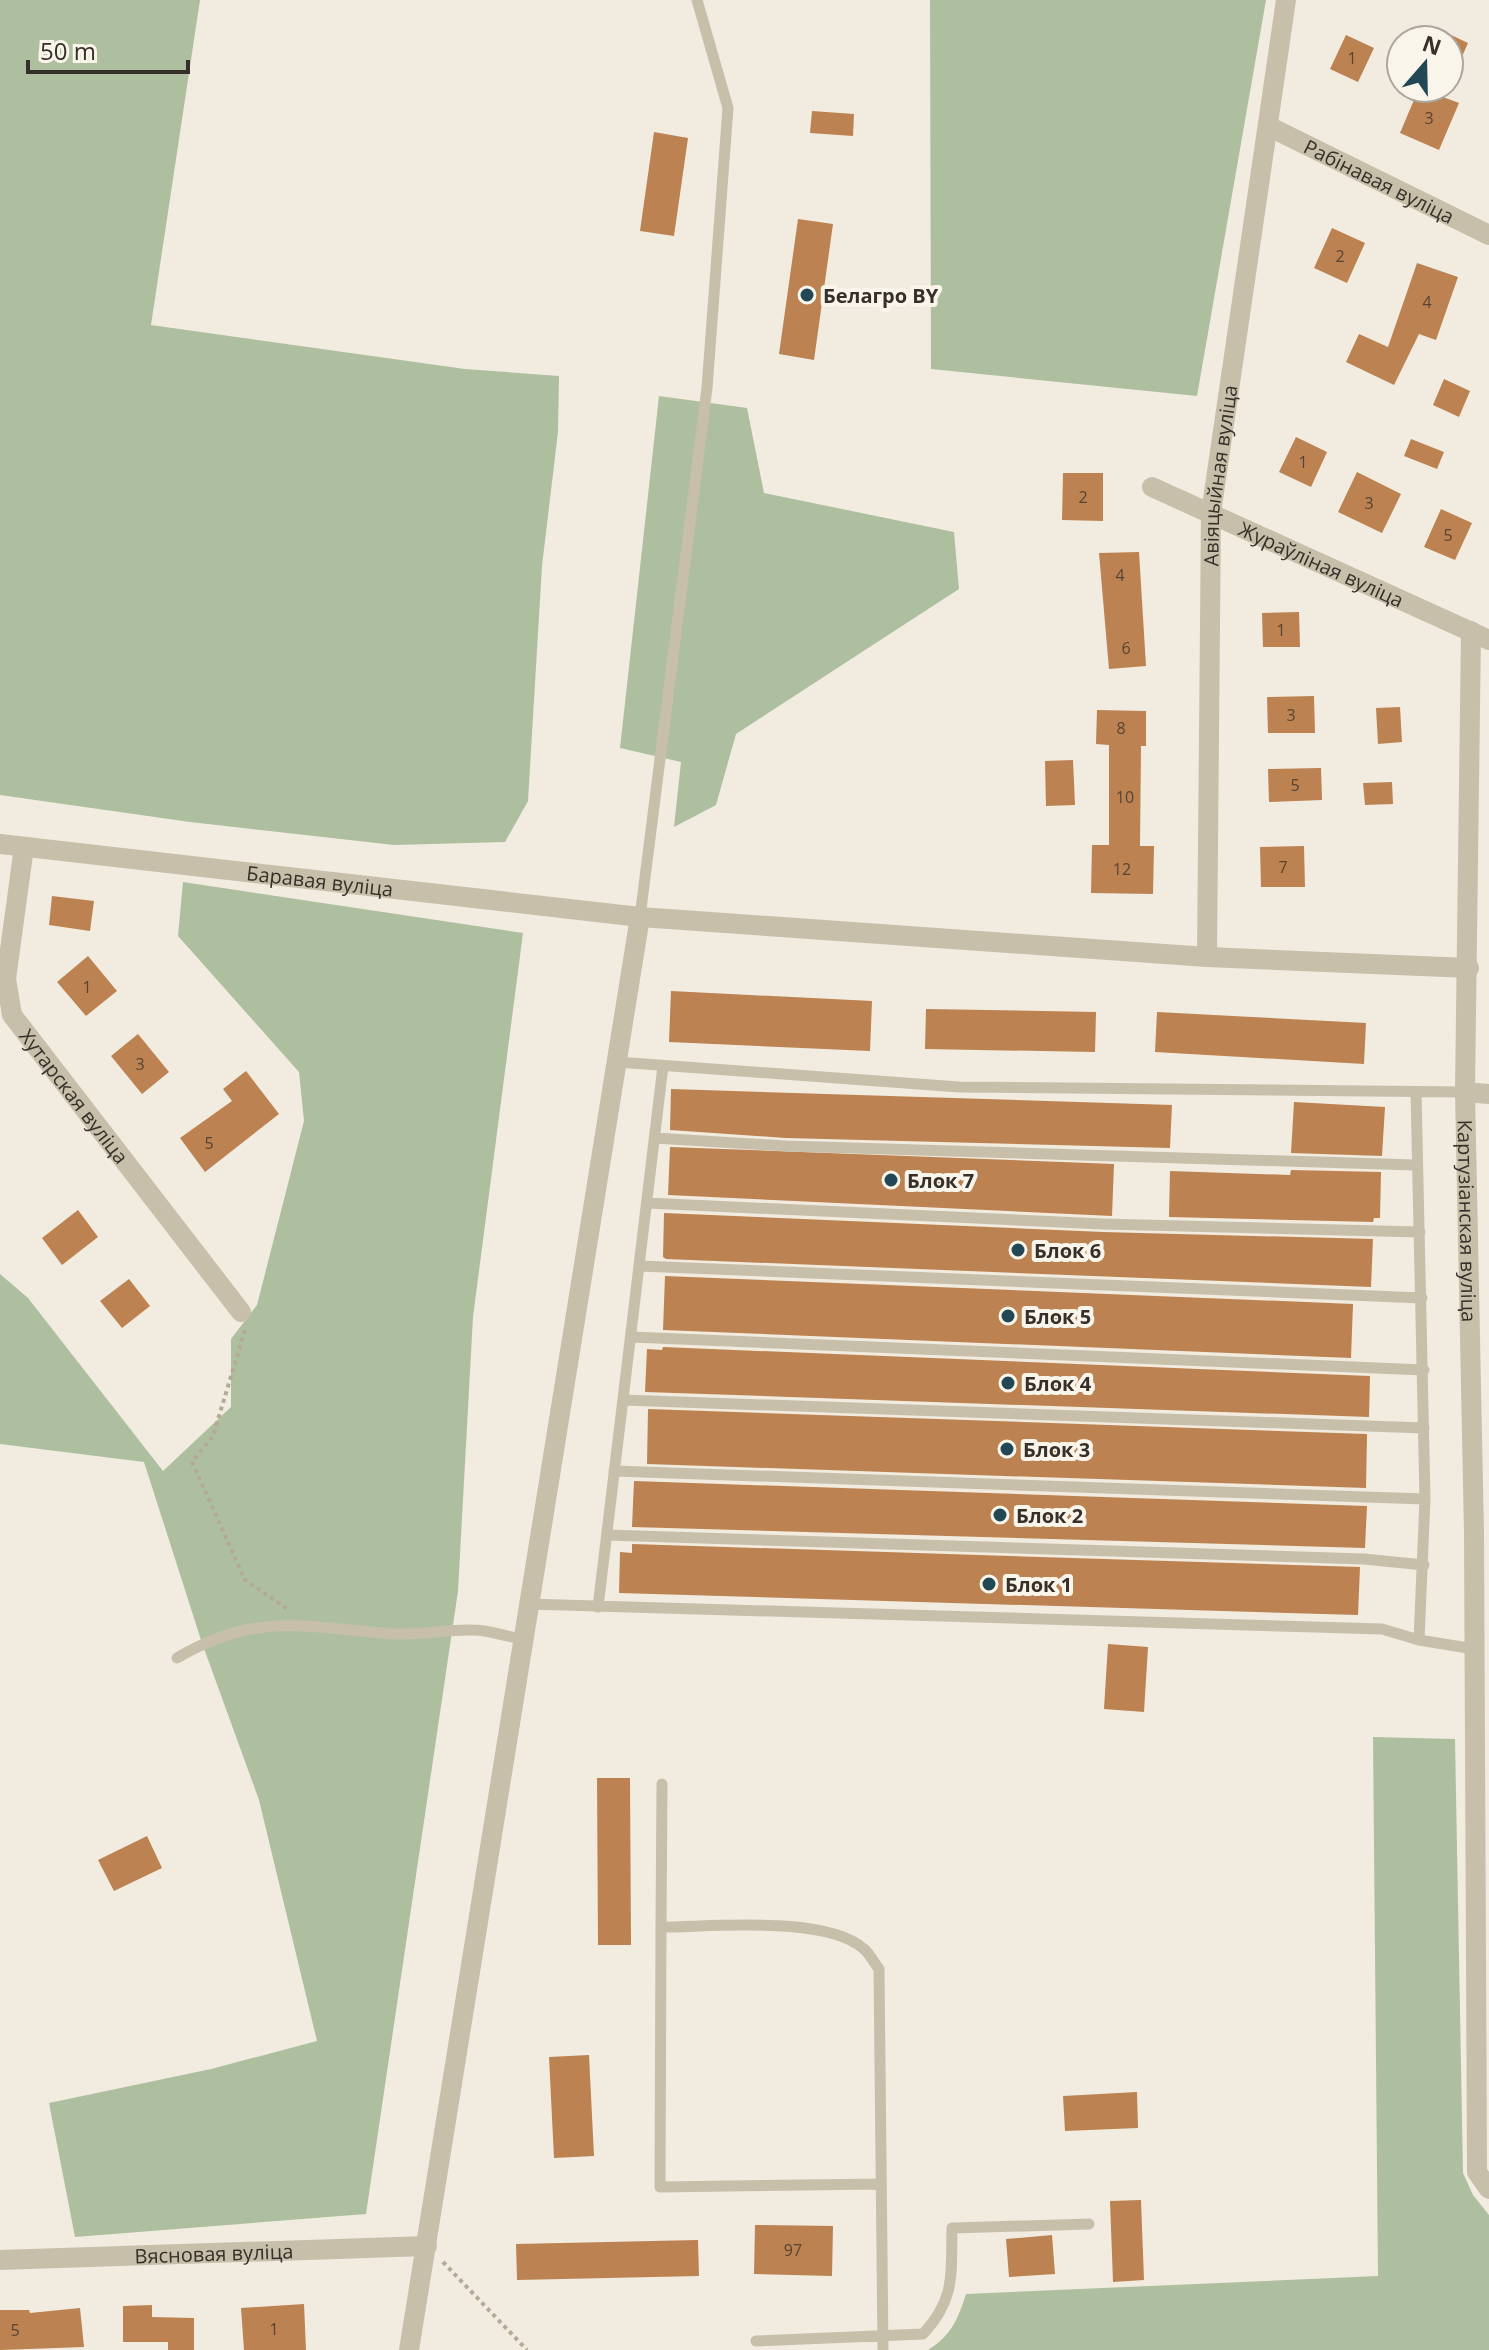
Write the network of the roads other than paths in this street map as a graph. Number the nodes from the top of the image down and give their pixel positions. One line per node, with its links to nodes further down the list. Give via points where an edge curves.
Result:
1 (697, 0): 10 (lane, via 728,108 707,388)
2 (1286, 0): 3 (street, Авіяцыйная вуліца)
3 (1268, 126): 4 (street, Рабінавая вуліца); 6 (street, Авіяцыйная вуліца)
4 (1489, 235)
5 (1152, 487): 6 (street, Жураўліная вуліца)
6 (1211, 513): 7 (street, Жураўліная вуліца); 11 (street, Авіяцыйная вуліца)
7 (1480, 636): 12 (street, Картузіанская вуліца)
8 (0, 844): 9 (street, Баравая вуліца)
9 (24, 847): 10 (street, Баравая вуліца); 24 (street, Хутарская вуліца, via 6,979 12,1015)
10 (640, 917): 11 (street, Баравая вуліца); 13 (street)
11 (1207, 957): 12 (street, Баравая вуліца)
12 (1469, 968): 16 (street, Картузіанская вуліца)
13 (617, 1062): 14 (lane); 34 (street)
14 (663, 1066): 15 (lane, via 959,1087); 18 (lane)
15 (1416, 1092): 16 (lane); 19 (lane)
16 (1465, 1092): 17 (street); 31 (street, Картузіанская вуліца)
17 (1489, 1094)
18 (655, 1138): 19 (lane); 20 (lane)
19 (1415, 1165): 21 (lane)
20 (647, 1203): 21 (lane); 22 (lane)
21 (1420, 1232): 23 (lane)
22 (639, 1266): 23 (lane); 25 (lane)
23 (1422, 1298): 26 (lane)
24 (241, 1312)
25 (631, 1337): 26 (lane); 27 (lane)
26 (1424, 1370): 28 (lane)
27 (623, 1400): 28 (lane); 29 (lane)
28 (1424, 1428): 30 (lane)
29 (614, 1471): 30 (lane); 32 (lane)
30 (1425, 1499): 33 (lane)
31 (1482, 1534): 38 (street, Картузіанская вуліца)
32 (607, 1535): 33 (lane); 35 (lane)
33 (1424, 1565): 37 (lane)
34 (528, 1604): 35 (lane); 36 (street)
35 (598, 1607): 37 (lane, via 1382,1629)
36 (521, 1639): 39 (lane, via 474,1630 400,1634 265,1625 231,1632); 45 (street)
37 (1419, 1640): 38 (lane)
38 (1474, 1649): 43 (street, Картузіанская вуліца, via 1477,2172)
39 (177, 1658)
40 (662, 1784): 41 (lane)
41 (661, 1927): 42 (lane, via 816,1927 866,1950 879,1969); 42 (lane, via 660,2187)
42 (880, 2184): 48 (lane)
43 (1489, 2189)
44 (1089, 2224): 48 (lane, via 952,2228 950,2295 936,2321 923,2334)
45 (427, 2246): 46 (street, Вясновая вуліца); 49 (street)
46 (0, 2260)
47 (756, 2341): 48 (lane)
48 (883, 2344)
49 (409, 2350)

